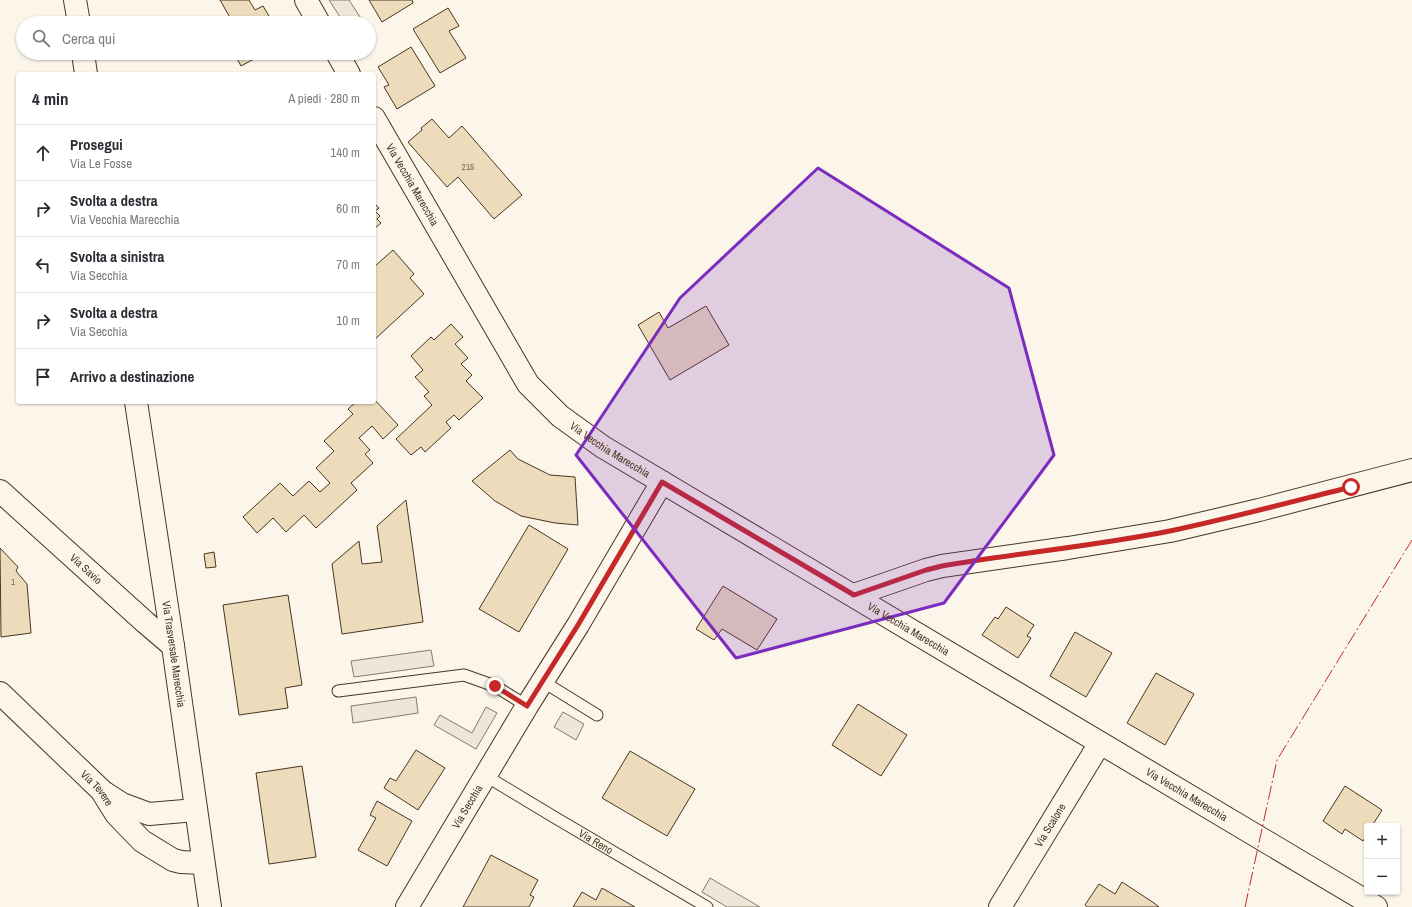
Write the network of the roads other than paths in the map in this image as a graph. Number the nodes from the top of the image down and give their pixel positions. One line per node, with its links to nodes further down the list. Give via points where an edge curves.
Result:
1 (75, 0): 3 (street)
2 (306, 0): 4 (street)
3 (78, 16)
4 (315, 16)
5 (84, 60): 7 (street)
6 (340, 60): 8 (street)
7 (86, 72)
8 (348, 72)
9 (376, 121): 12 (street, Via Vecchia Marecchia, via 528,384 560,416 603,447)
10 (136, 404): 15 (street, Via Trasversale Marecchia)
11 (1412, 470): 14 (street, via 1170,531 942,566)
12 (662, 482): 14 (street, Via Vecchia Marecchia); 16 (street, Via Secchia)
13 (0, 491): 15 (street, Via Savio)
14 (854, 595): 21 (street, Via Vecchia Marecchia)
15 (173, 646): 24 (street, Via Trasversale Marecchia)
16 (542, 681): 19 (street, Via Secchia); 20 (lane)
17 (338, 691): 19 (lane, via 464,675 495,686)
18 (0, 693): 23 (street, Via Tevere)
19 (527, 706): 22 (street, Via Secchia)
20 (597, 715)
21 (1100, 743): 29 (street, Via Scalone); 30 (street, Via Vecchia Marecchia)
22 (486, 776): 27 (street, Via Secchia); 28 (lane, Via Reno)
23 (101, 790): 24 (street, via 122,804 149,814); 25 (street, Via Tevere, via 116,814 142,842 173,860)
24 (196, 810): 25 (street, Via Trasversale Marecchia)
25 (203, 863): 26 (street, Via Trasversale Marecchia)
26 (210, 907)
27 (407, 907)
28 (707, 907)
29 (1000, 907)
30 (1376, 907)

